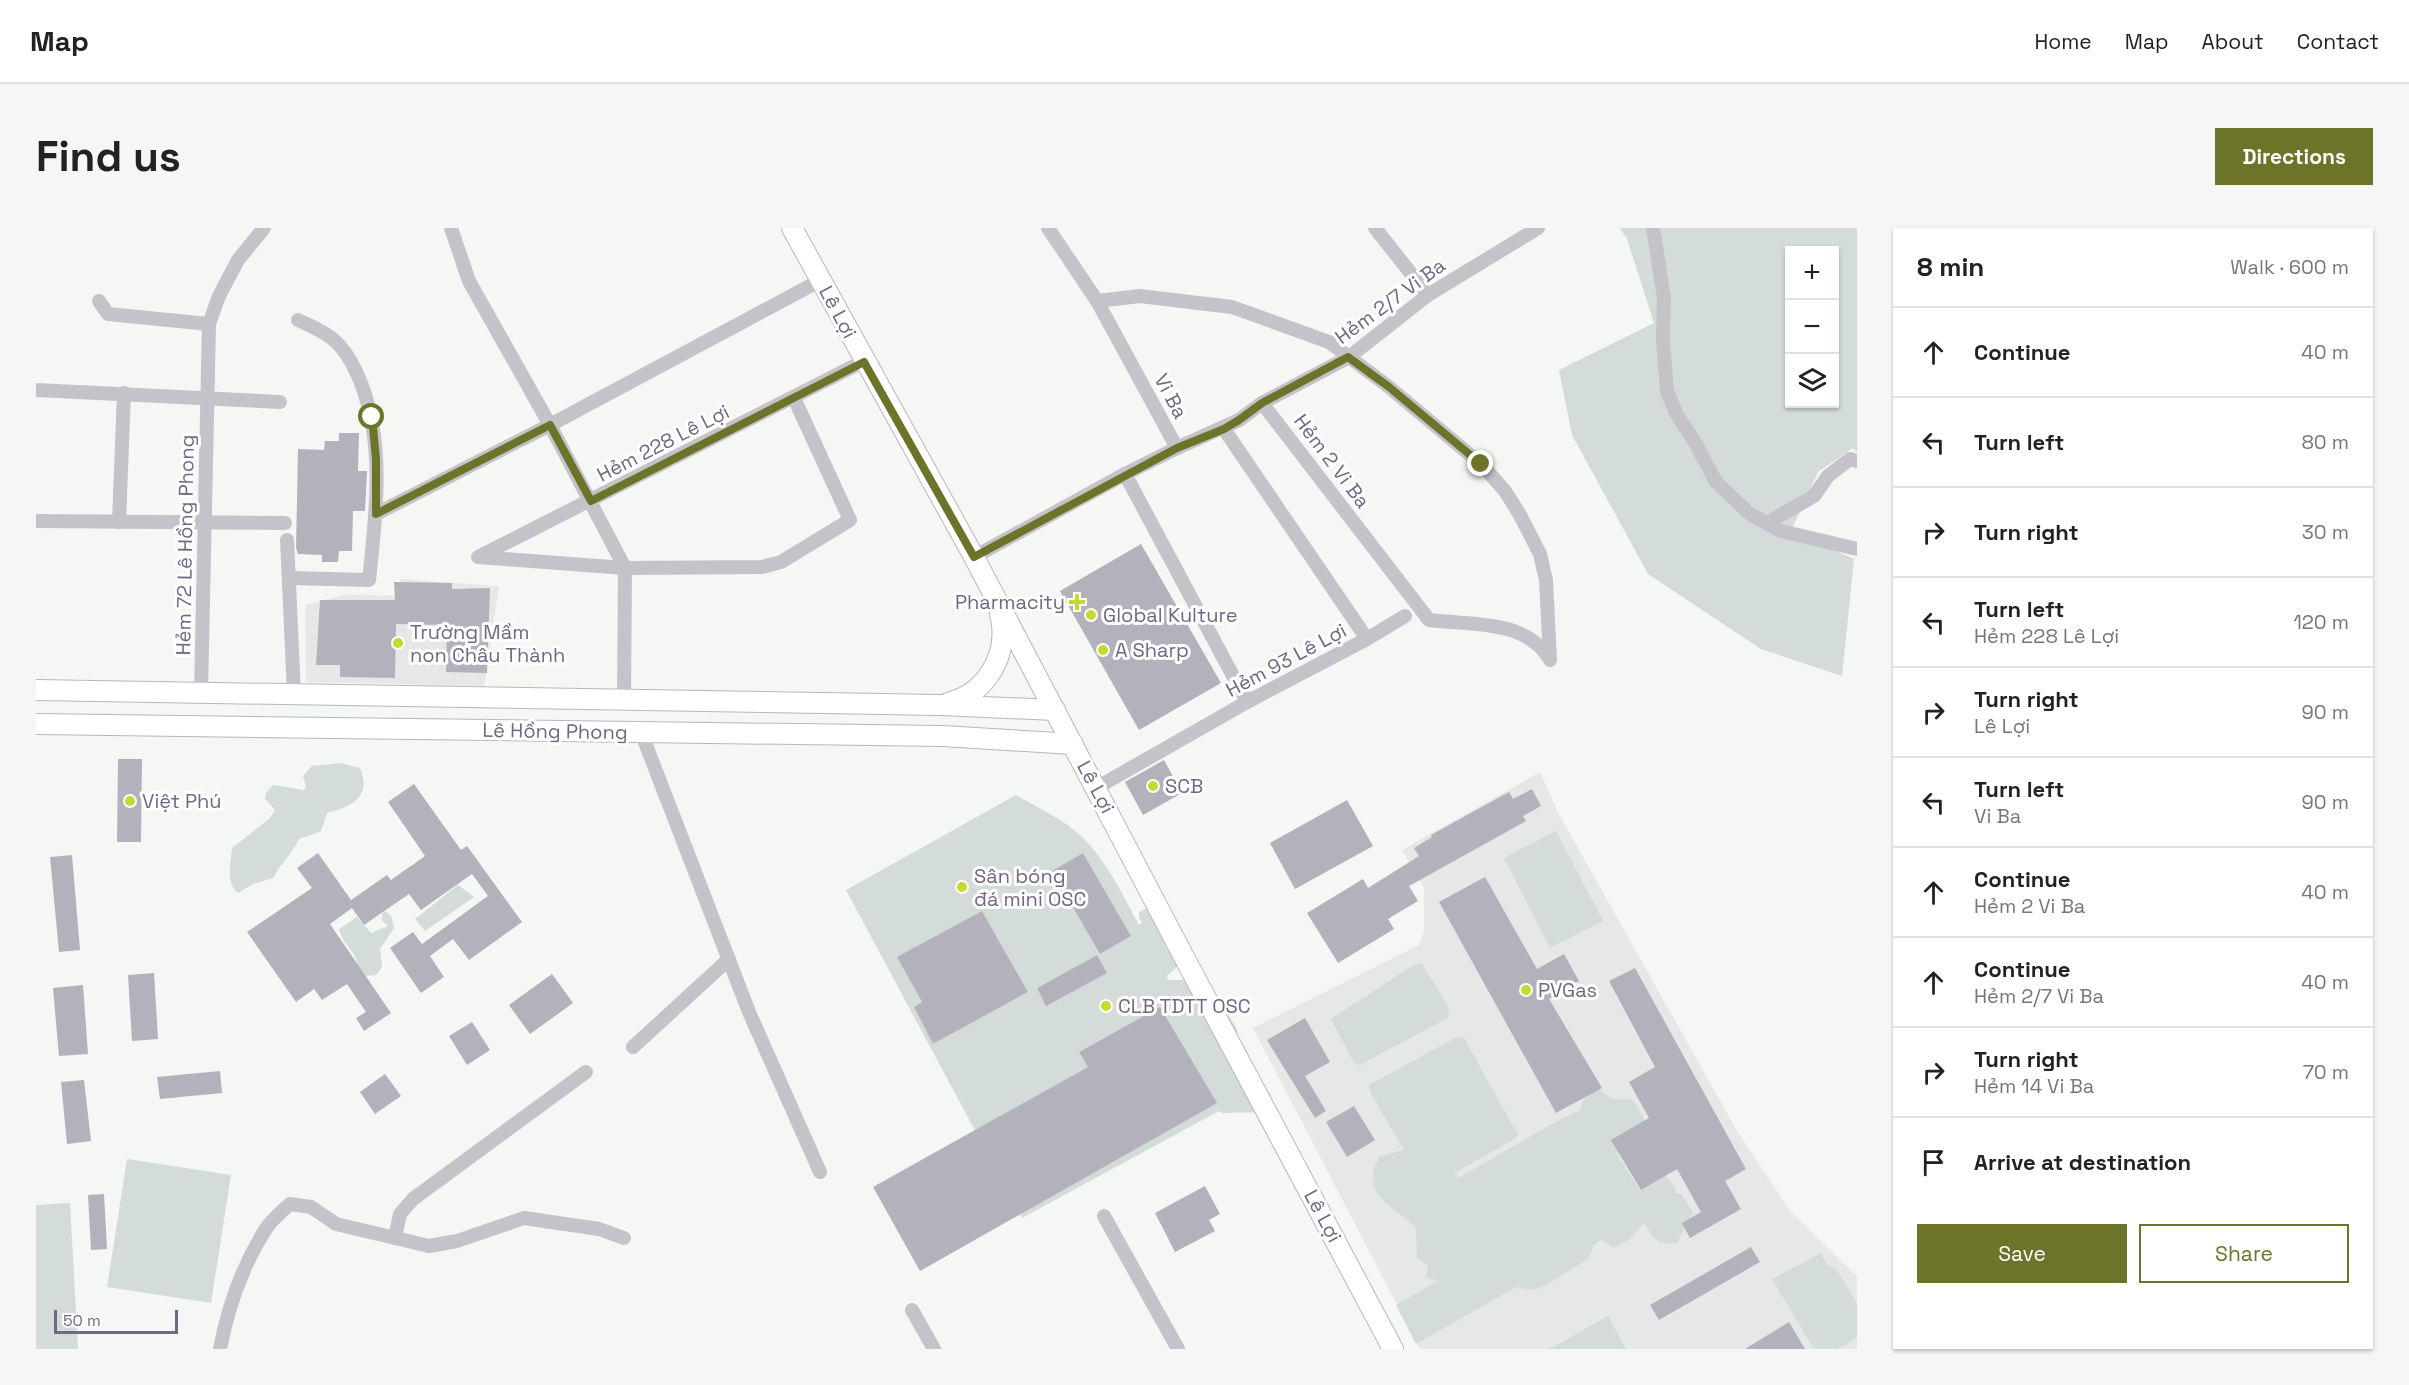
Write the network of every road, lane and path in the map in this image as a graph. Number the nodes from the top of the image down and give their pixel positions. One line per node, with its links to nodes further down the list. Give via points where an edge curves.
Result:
1 (264, 228): 13 (street, Hẻm 72 Lê Hồng Phong, via 238,260)
2 (451, 228): 22 (street, via 469,282)
3 (792, 228): 8 (main road, Lê Lợi)
4 (1048, 228): 11 (street, Vi Ba)
5 (1375, 228): 9 (street)
6 (1538, 228): 9 (street, Hẻm 2/7 Vi Ba)
7 (1653, 228): 33 (street, via 1664,298 1667,391 1716,482 1750,514)
8 (821, 280): 15 (main road, Lê Lợi); 22 (street)
9 (1428, 295): 14 (street, Hẻm 2/7 Vi Ba)
10 (99, 301): 13 (street, via 108,314)
11 (1097, 301): 14 (street, via 1140,296 1232,307 1329,342); 24 (street, Vi Ba)
12 (298, 320): 28 (street, via 334,340 359,378 372,417)
13 (209, 324): 18 (street, Hẻm 72 Lê Hồng Phong)
14 (1348, 357): 21 (street, Hẻm 2/7 Vi Ba); 21 (street, Hẻm 2 Vi Ba, via 1481,464 1505,491 1539,554 1546,580 1550,660 1542,646 1507,628 1429,620)
15 (864, 362): 19 (street, Hẻm 228 Lê Lợi); 36 (main road, Lê Lợi)
16 (36, 390): 17 (street)
17 (124, 393): 18 (street); 30 (street)
18 (208, 398): 20 (street); 31 (street, Hẻm 72 Lê Hồng Phong)
19 (794, 398): 27 (street, Hẻm 228 Lê Lợi); 37 (street, via 850,520 781,562 762,567)
20 (280, 402)
21 (1262, 403): 23 (street)
22 (550, 425): 27 (street); 28 (street)
23 (1224, 429): 24 (street); 41 (street, Hẻm 93 Lê Lợi)
24 (1177, 448): 26 (street, Vi Ba)
25 (1857, 461): 33 (street, via 1850,459 1828,476 1814,496)
26 (1125, 474): 36 (street, Vi Ba); 46 (street)
27 (591, 501): 37 (street); 37 (street, Hẻm 228 Lê Lợi, via 478,557)
28 (376, 514): 38 (street, via 369,579)
29 (36, 521): 30 (street)
30 (120, 522): 31 (street)
31 (205, 522): 32 (street); 43 (street, Hẻm 72 Lê Hồng Phong)
32 (285, 523)
33 (1767, 524): 35 (street)
34 (287, 540): 38 (street)
35 (1857, 549)
36 (974, 557): 39 (main road, Lê Lợi)
37 (625, 568): 45 (street)
38 (289, 578): 44 (street)
39 (996, 599): 47 (main road, via 1002,619 997,663 975,689); 49 (main road, Lê Lợi)
40 (1405, 616): 41 (street)
41 (1367, 639): 46 (street, Hẻm 93 Lê Lợi)
42 (36, 690): 43 (main road, Lê Hồng Phong)
43 (201, 693): 44 (main road, Lê Hồng Phong)
44 (285, 694): 45 (main road, Lê Hồng Phong); 51 (main road)
45 (624, 700): 47 (main road, Lê Hồng Phong); 52 (main road)
46 (1247, 702): 55 (street, Hẻm 93 Lê Lợi)
47 (940, 705): 48 (main road, Lê Hồng Phong)
48 (982, 707): 49 (main road, Lê Hồng Phong); 53 (main road)
49 (1055, 711): 54 (main road, Lê Lợi)
50 (36, 724): 51 (main road, Lê Hồng Phong)
51 (277, 728): 52 (main road, Lê Hồng Phong)
52 (633, 732): 53 (main road, Lê Hồng Phong); 56 (street)
53 (978, 738): 54 (main road, Lê Hồng Phong)
54 (1073, 744): 55 (main road, Lê Lợi)
55 (1096, 789): 67 (main road, Lê Lợi)
56 (729, 960): 57 (street); 59 (street)
57 (633, 1047)
58 (586, 1072): 61 (street, via 413,1199 400,1214)
59 (820, 1172)
60 (1104, 1216): 66 (street)
61 (395, 1238): 62 (street, via 429,1246 457,1242 524,1218 599,1229); 64 (street, via 336,1224 311,1207 290,1204 268,1226 245,1268)
62 (624, 1238)
63 (912, 1310): 65 (street)
64 (220, 1349)
65 (934, 1349)
66 (1178, 1349)
67 (1393, 1349)

